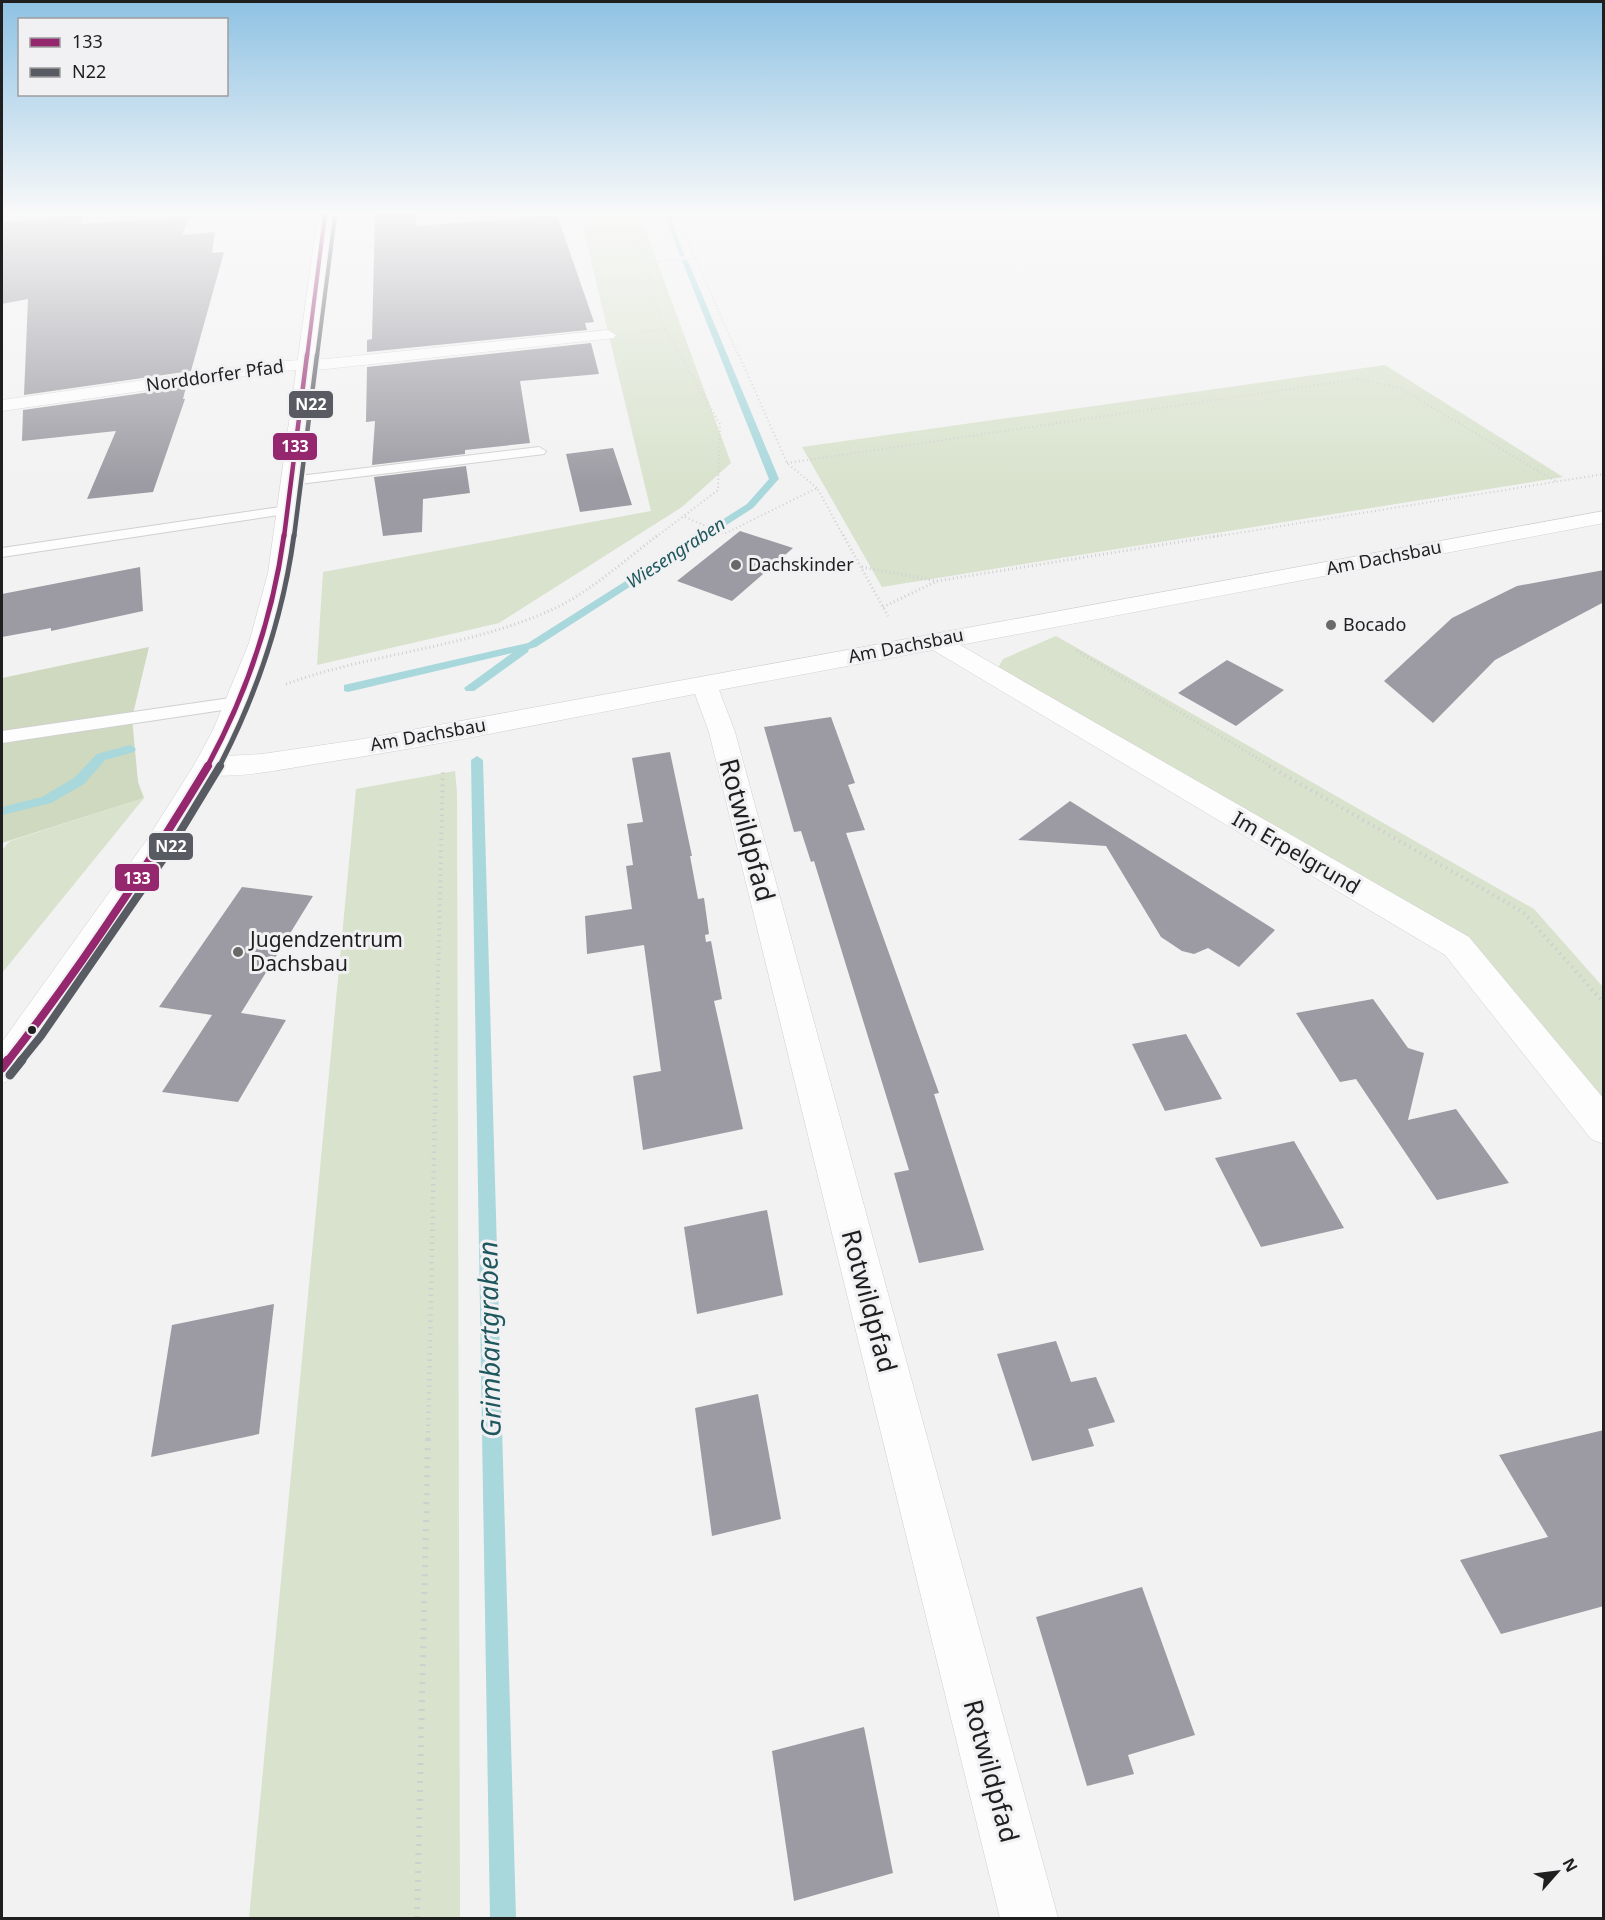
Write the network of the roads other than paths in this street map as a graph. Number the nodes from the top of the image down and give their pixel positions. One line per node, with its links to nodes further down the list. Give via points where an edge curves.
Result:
1 (314, 305): 3 (street)
2 (608, 335): 3 (street, Norddorfer Pfad)
3 (306, 365): 4 (street, Norddorfer Pfad); 6 (street)
4 (2, 406)
5 (539, 452): 6 (lane)
6 (291, 481): 7 (street)
7 (287, 510): 9 (lane); 12 (street, via 279,573 261,643)
8 (1604, 517): 10 (street, Am Dachsbau)
9 (2, 553)
10 (920, 642): 11 (street, Am Dachsbau); 16 (street, Im Erpelgrund, via 1457,946)
11 (704, 684): 14 (street, Am Dachsbau, via 444,733 272,761); 17 (street, Rotwildpfad, via 722,732)
12 (237, 703): 13 (lane); 14 (street)
13 (2, 737)
14 (208, 766): 15 (street, via 157,849)
15 (2, 1068)
16 (1604, 1127)
17 (1029, 1918)

